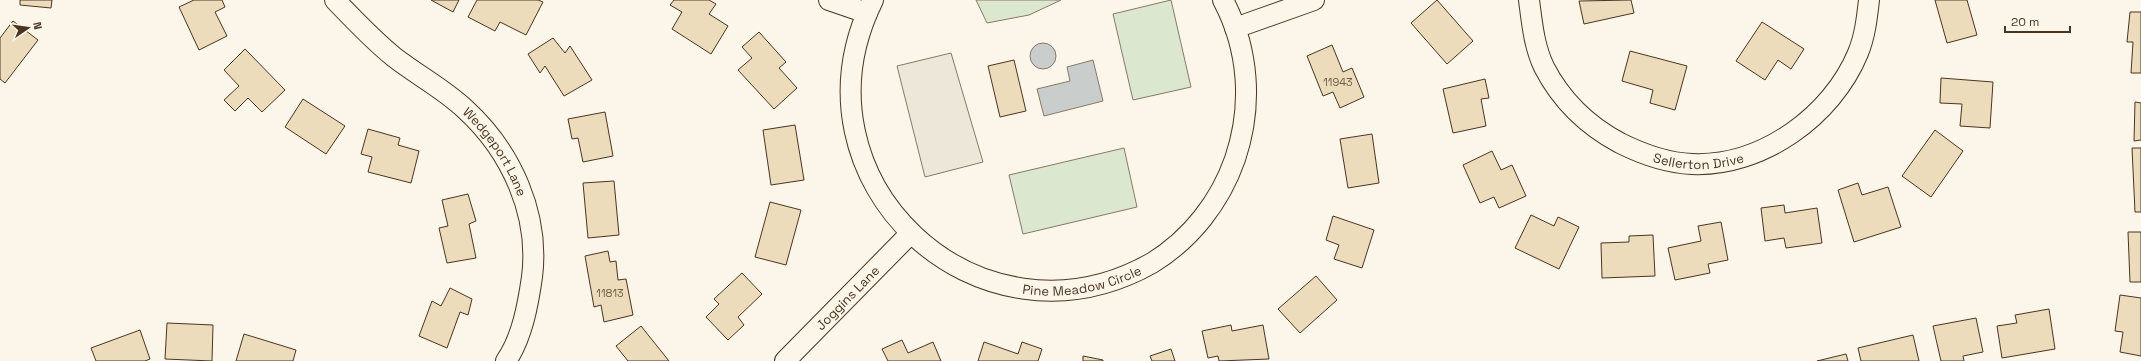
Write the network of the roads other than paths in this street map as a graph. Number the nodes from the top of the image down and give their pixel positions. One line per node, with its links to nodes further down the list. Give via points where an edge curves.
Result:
1 (335, 0): 10 (street, Wedgeport Lane, via 388,52 466,109 497,145 511,168 527,208 533,250 530,291)
2 (829, 0): 7 (street)
3 (1223, 0): 8 (street, Pine Meadow Circle)
4 (1314, 0): 8 (street)
5 (1529, 0): 6 (street, Sellerton Drive, via 1533,34 1544,67 1564,98 1577,112 1592,126 1633,150 1692,164 1723,161 1757,151 1786,137 1814,117 1836,92 1858,53 1865,30)
6 (1869, 0)
7 (870, 6): 9 (street, Pine Meadow Circle, via 856,45 852,66 850,88 854,131 859,152 876,191)
8 (1235, 28): 9 (street, Pine Meadow Circle, via 1241,46 1246,82 1245,116 1238,150 1226,182 1209,211 1186,236 1160,258 1130,275 1098,286 1064,292 1030,292 997,286 965,274 935,257)
9 (909, 235): 11 (street, Joggins Lane)
10 (511, 360)
11 (786, 361)

